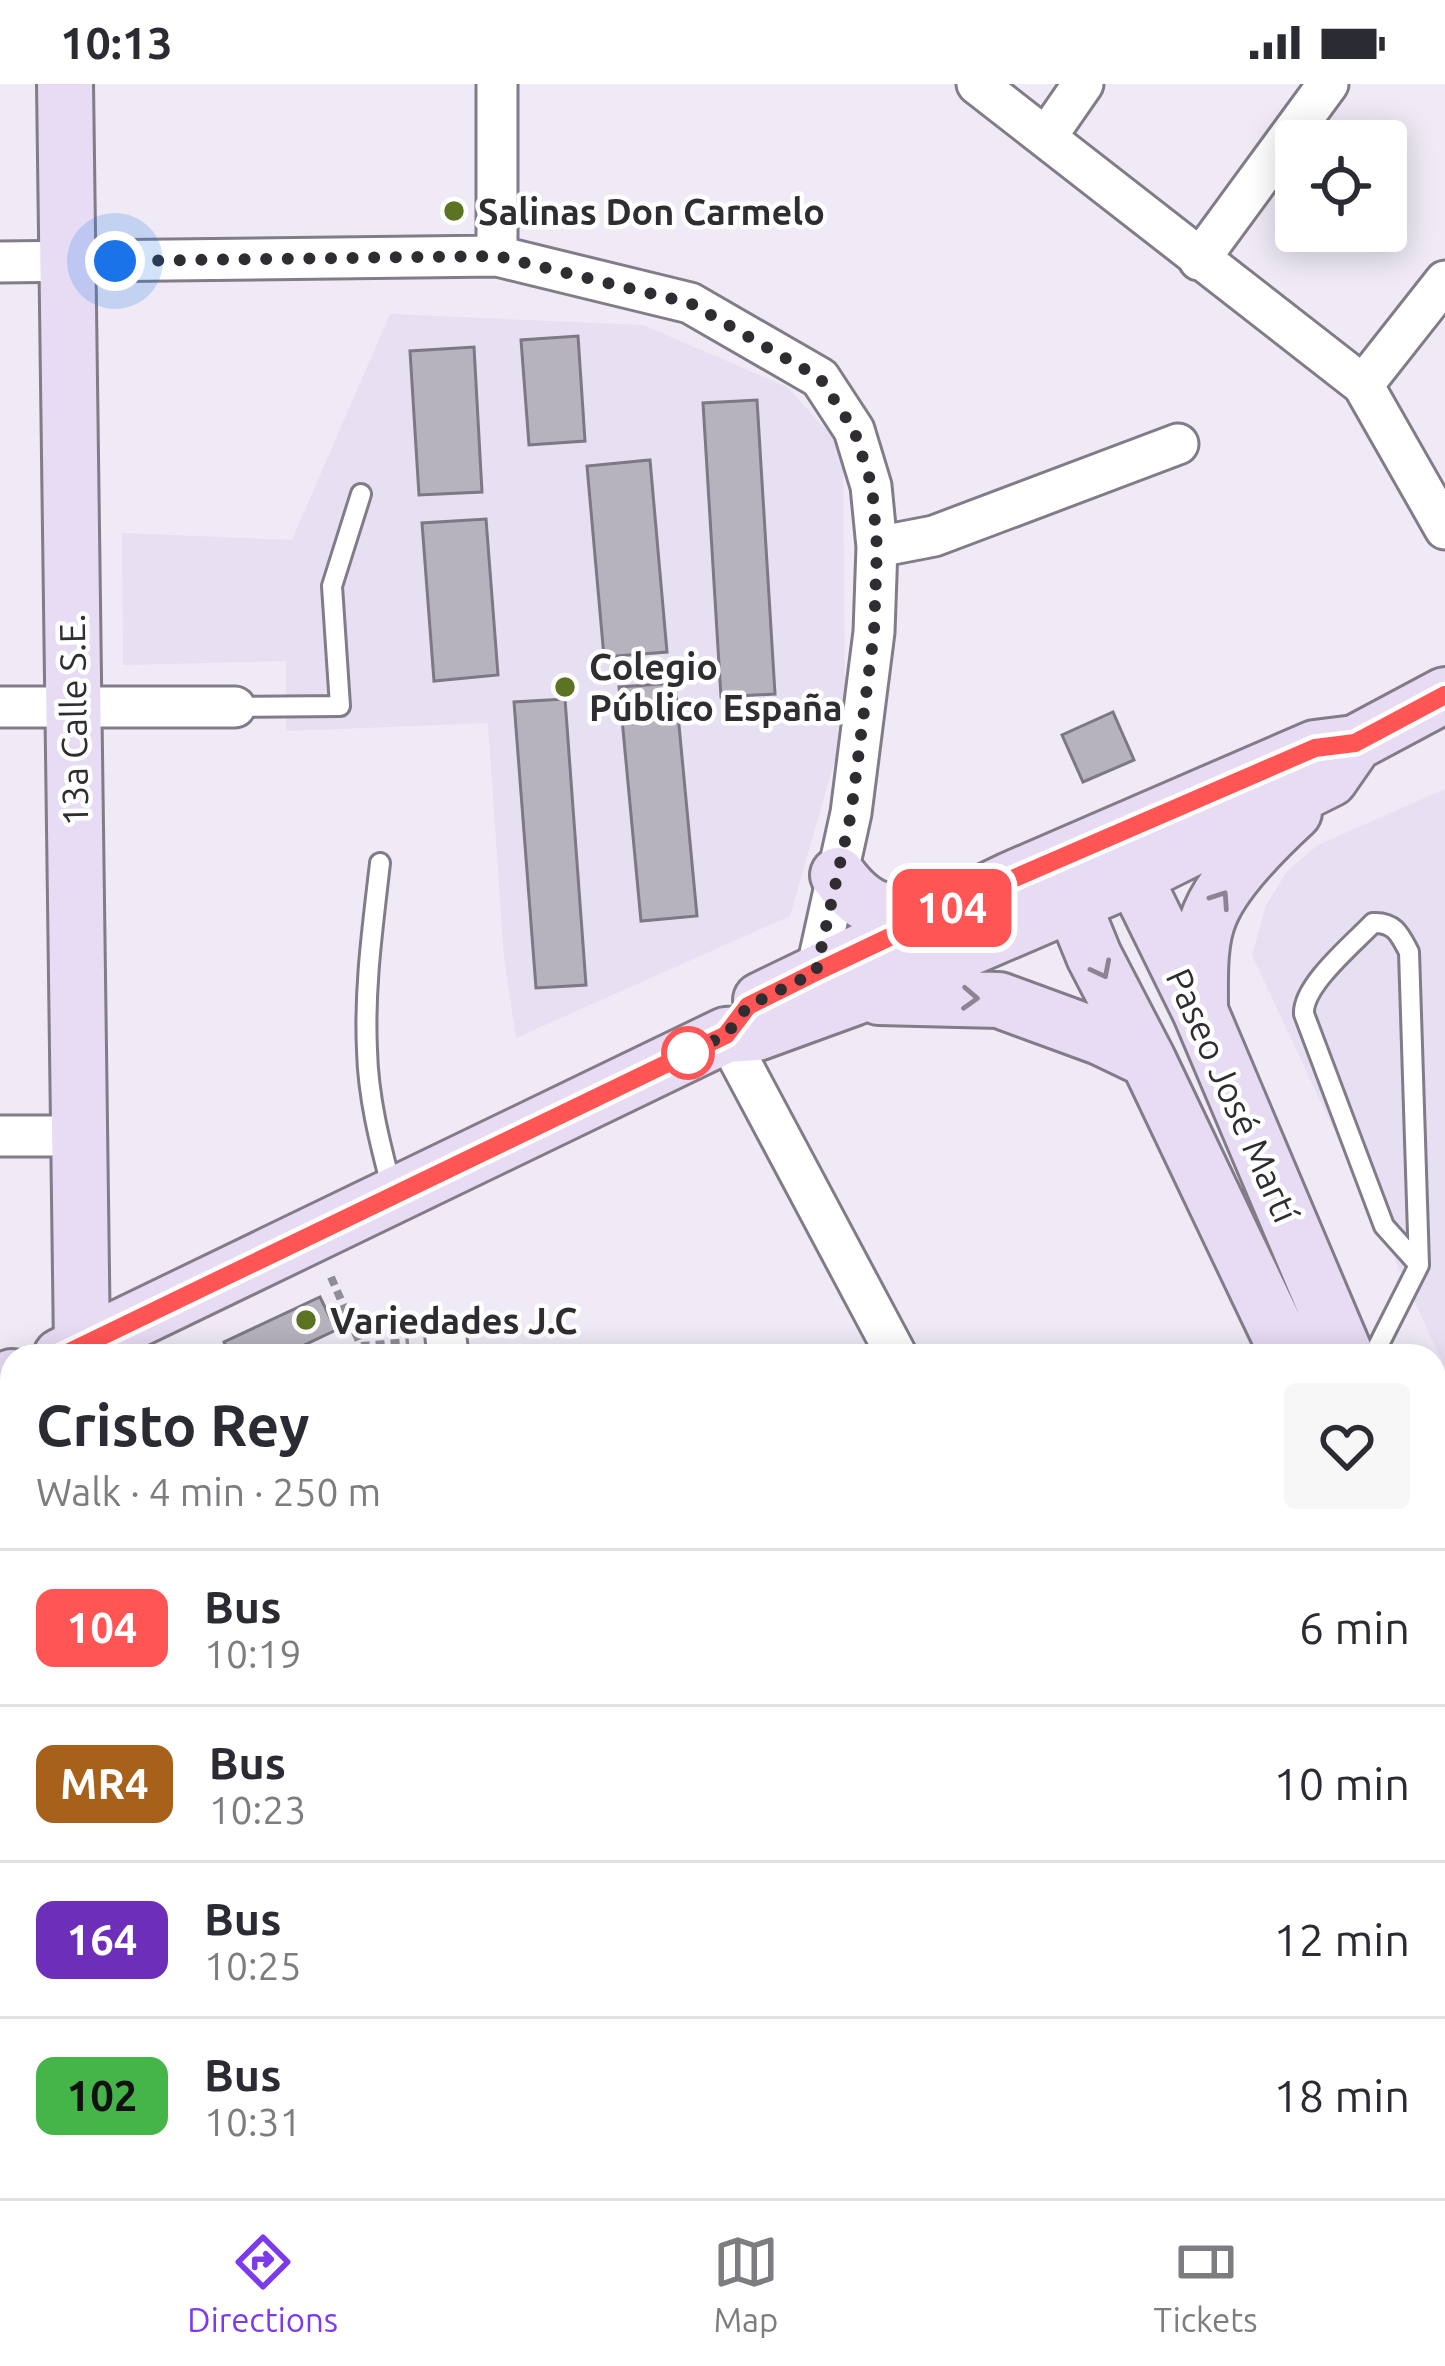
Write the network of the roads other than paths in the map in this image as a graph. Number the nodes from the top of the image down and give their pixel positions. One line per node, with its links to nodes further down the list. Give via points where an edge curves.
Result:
1 (65, 84): 10 (main road, 13a Calle S.E.)
2 (497, 84): 7 (street)
3 (977, 84): 6 (street)
4 (1084, 84): 6 (street)
5 (1328, 84): 8 (street)
6 (1047, 136): 8 (street)
7 (497, 256): 10 (street); 16 (street, via 690,303 820,378 854,430 872,486)
8 (1199, 260): 12 (street)
9 (0, 262): 10 (street)
10 (67, 262): 20 (main road, 13a Calle S.E.)
11 (1445, 281): 12 (street)
12 (1363, 385): 15 (street)
13 (1178, 444): 16 (street, via 934,536)
14 (362, 494): 18 (lane, via 332,586 340,706)
15 (1445, 529)
16 (877, 547): 24 (street, via 874,632)
17 (1445, 695): 21 (main road)
18 (235, 706): 20 (street)
19 (0, 707): 20 (street)
20 (73, 708): 32 (main road, 13a Calle S.E.)
21 (1342, 761): 22 (main road); 28 (main road, one-way to 21, via 1209,915 1259,844)
22 (1124, 857): 25 (main road); 28 (main road, Paseo José Martí)
23 (380, 863): 33 (lane, via 367,1055)
24 (838, 875): 26 (main road, via 870,908); 27 (street)
25 (1064, 882): 26 (main road); 27 (main road); 30 (main road, Paseo José Martí, one-way to 30)
26 (952, 908): 27 (main road)
27 (834, 985): 29 (main road, via 757,1033); 30 (main road, one-way to 30, via 999,1000)
28 (1200, 1011): 39 (main road, Paseo José Martí)
29 (726, 1035): 33 (main road); 37 (street)
30 (1148, 1060): 38 (main road, Paseo José Martí)
31 (0, 1136): 32 (street)
32 (79, 1136): 35 (main road, 13a Calle S.E.)
33 (393, 1193): 36 (main road)
34 (1419, 1265): 34 (lane, via 1409,952 1396,928 1373,923 1312,988 1304,1013 1384,1226); 40 (lane)
35 (75, 1344)
36 (93, 1344)
37 (891, 1344)
38 (1283, 1344)
39 (1341, 1344)
40 (1379, 1344)

